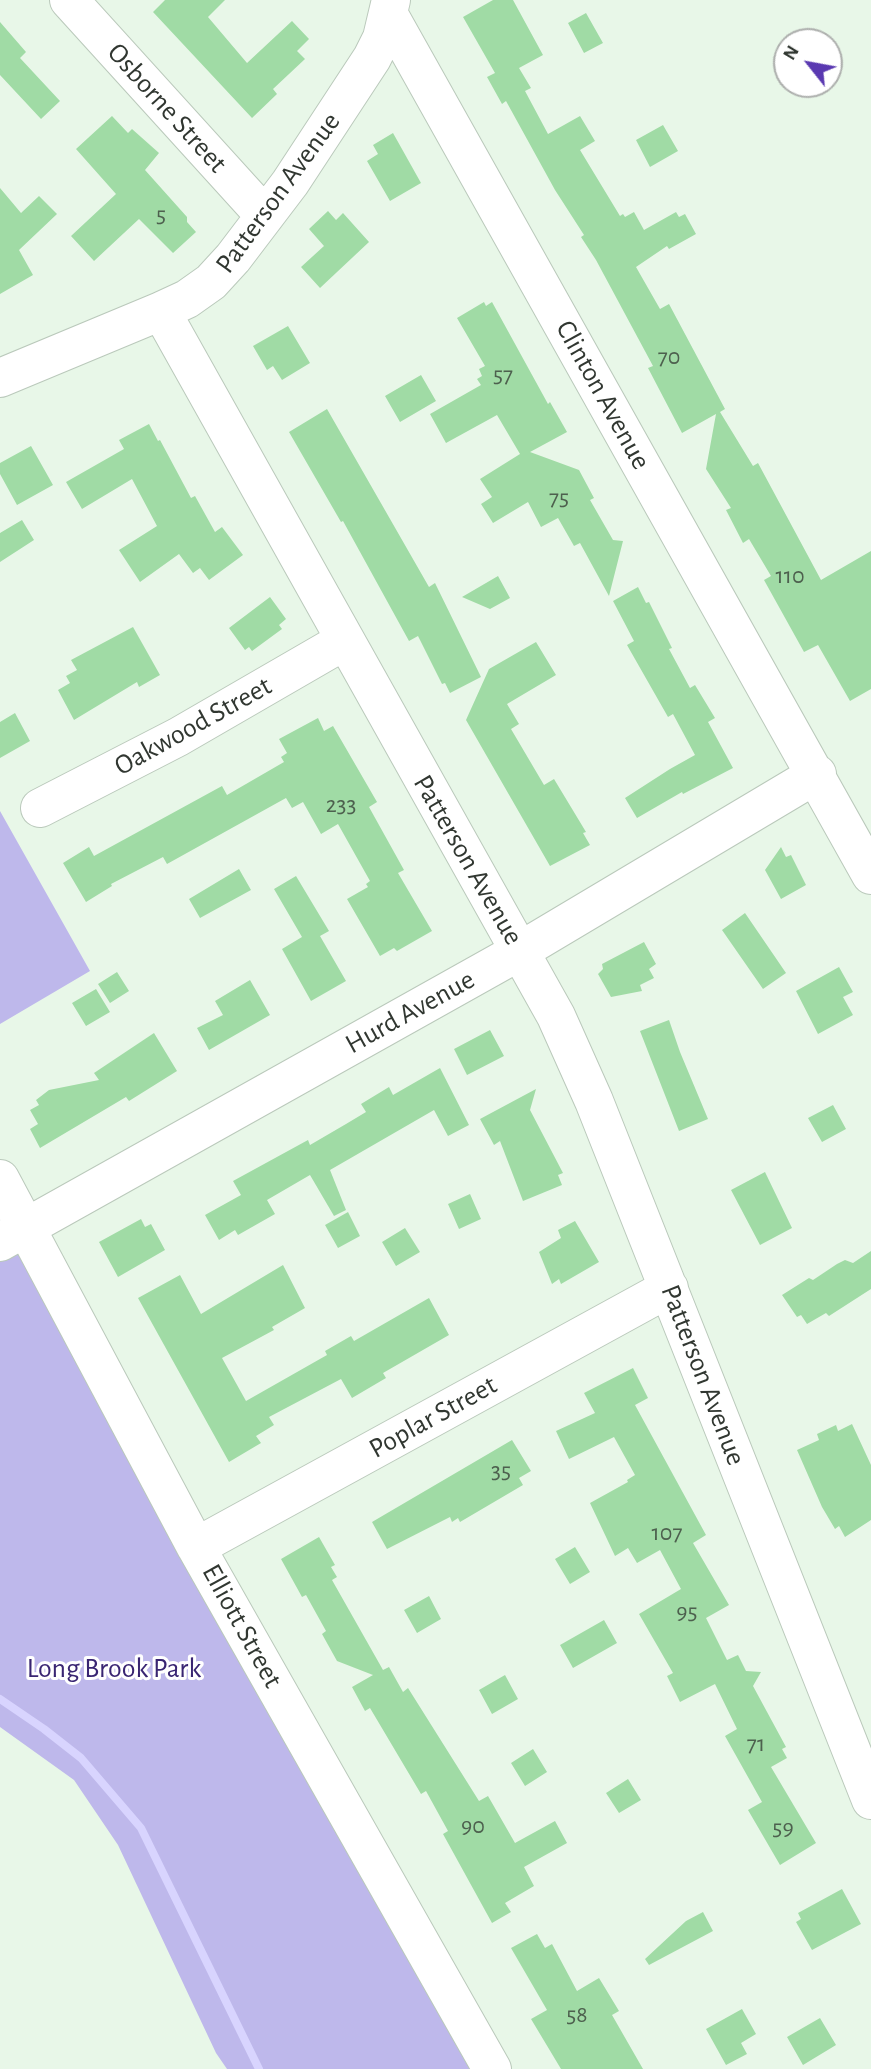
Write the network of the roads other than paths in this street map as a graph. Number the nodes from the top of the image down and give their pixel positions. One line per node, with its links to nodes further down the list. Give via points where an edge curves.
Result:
1 (69, 0): 3 (street, Osborne Street)
2 (390, 7): 3 (street, Patterson Avenue, via 382,38 356,84); 7 (street, Clinton Avenue)
3 (265, 216): 4 (street, Patterson Avenue, via 211,282)
4 (161, 312): 5 (street); 6 (street, Patterson Avenue)
5 (0, 379)
6 (344, 641): 8 (street, Oakwood Street, via 178,737); 10 (street, Patterson Avenue)
7 (817, 774): 9 (street, Clinton Avenue); 10 (street, Hurd Avenue)
8 (40, 808)
9 (871, 875)
10 (520, 951): 12 (street, Hurd Avenue); 13 (street, Patterson Avenue, via 556,1016 594,1101)
11 (0, 1179): 12 (street, Elliott Street)
12 (12, 1235): 14 (street, Elliott Street)
13 (669, 1288): 14 (street, Poplar Street); 15 (street, Patterson Avenue)
14 (197, 1547): 16 (street, Elliott Street)
15 (871, 1800)
16 (492, 2069)

